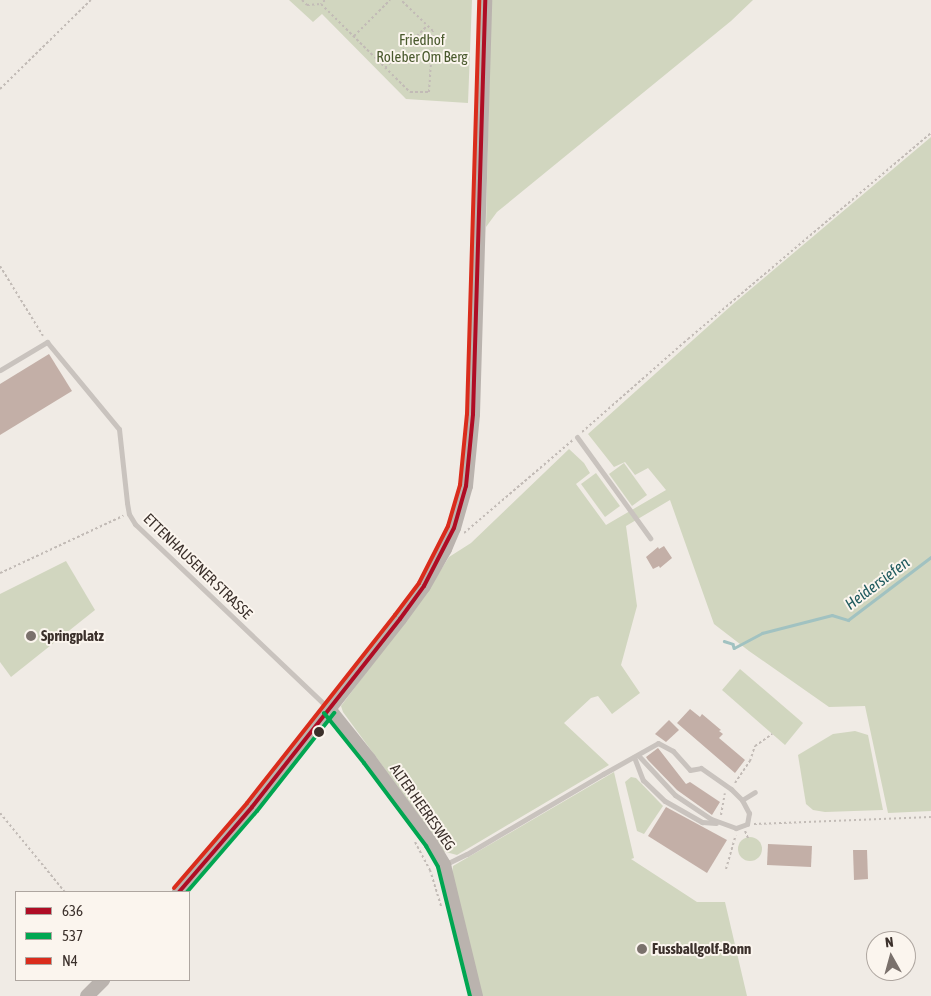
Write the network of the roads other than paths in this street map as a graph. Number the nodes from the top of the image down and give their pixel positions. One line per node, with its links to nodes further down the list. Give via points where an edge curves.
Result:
1 (485, 0): 5 (street, via 473,414 466,486 451,535 424,586)
2 (0, 370): 5 (lane, ETTENHAUSENER STRASSE, via 47,342 119,430 129,514 142,531)
3 (577, 437): 4 (lane)
4 (650, 538)
5 (329, 709): 10 (street, ALTER HEERESWEG, via 431,843); 11 (street)
6 (636, 756): 8 (lane, via 658,743 673,751 690,770 701,768); 9 (lane, via 675,795); 9 (lane, via 643,780 665,801 702,822); 10 (lane)
7 (755, 792): 8 (lane)
8 (742, 800): 9 (lane, via 749,813 747,824 736,828)
9 (718, 823)
10 (444, 866): 14 (street, ALTER HEERESWEG)
11 (180, 891)
12 (102, 981): 13 (street)
13 (87, 996)
14 (476, 996)

